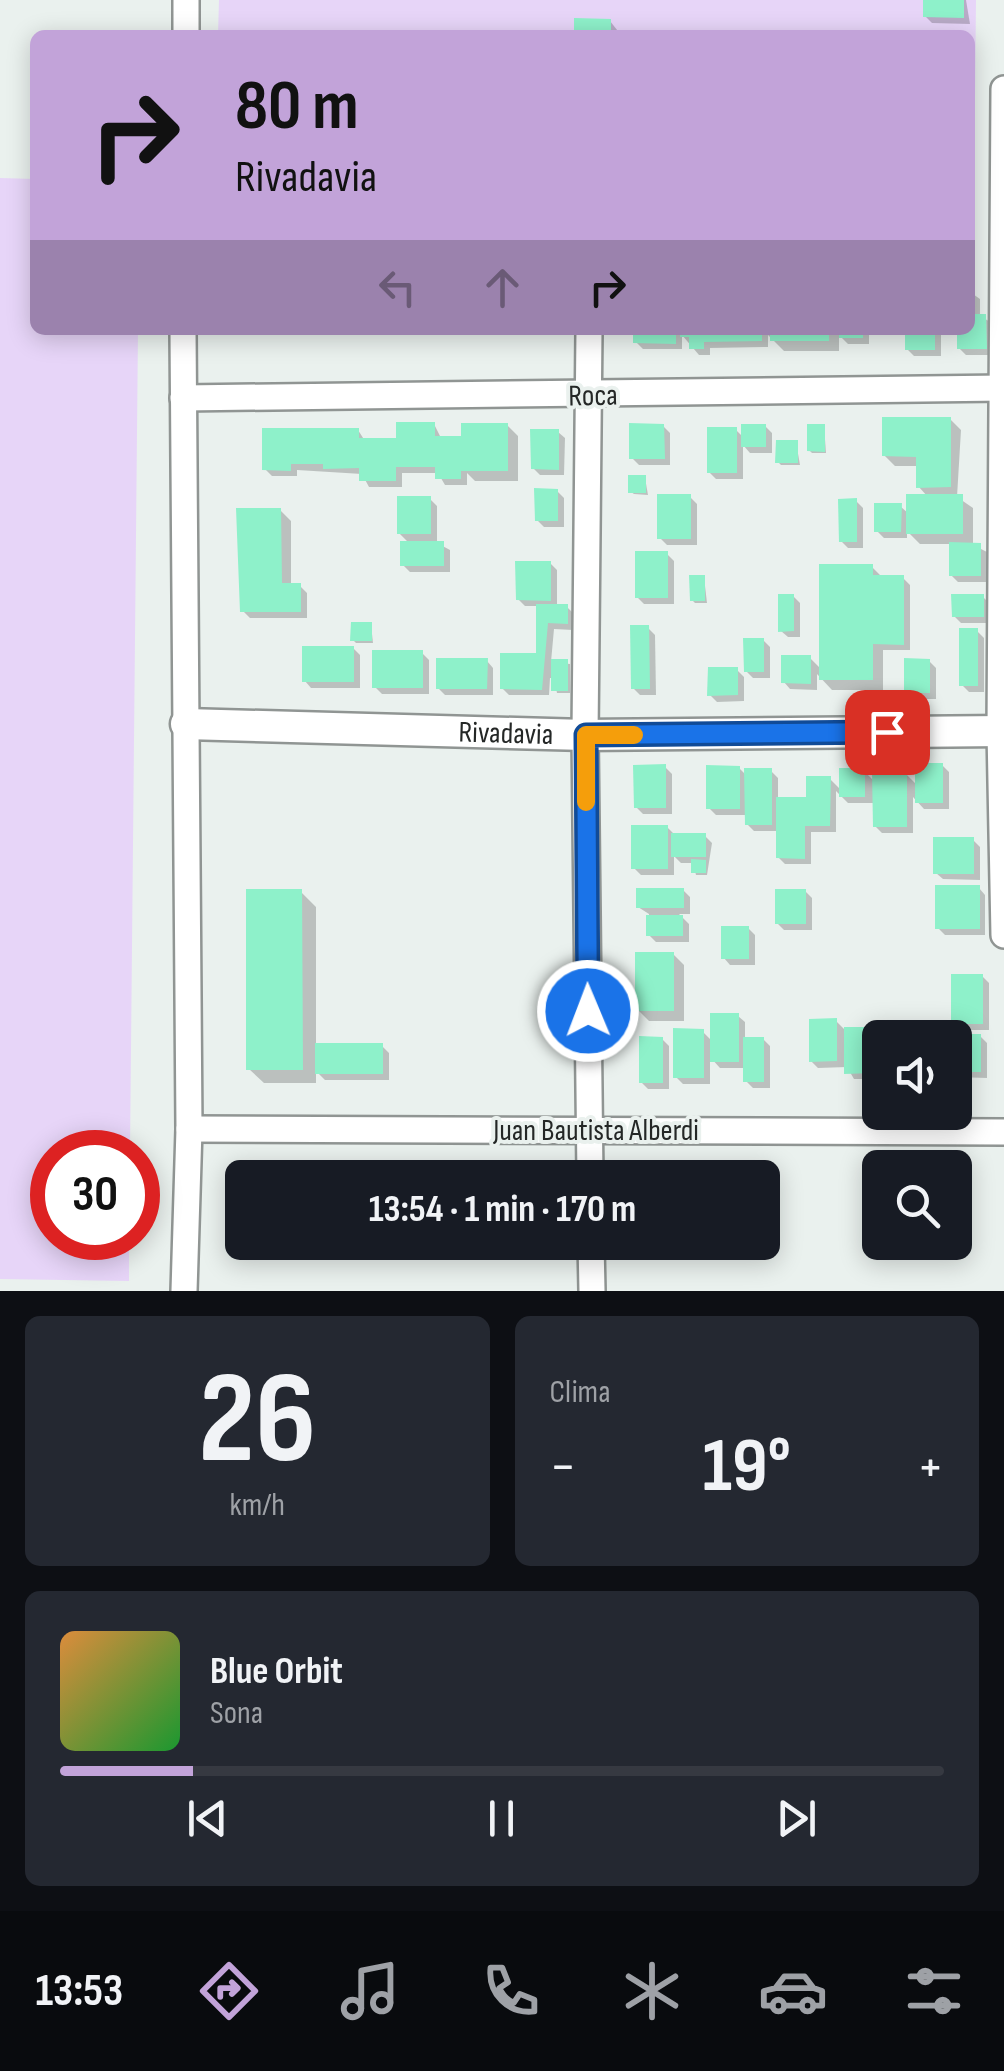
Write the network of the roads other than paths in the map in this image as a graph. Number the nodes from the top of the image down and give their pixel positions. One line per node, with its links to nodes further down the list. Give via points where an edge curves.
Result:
1 (186, 0): 2 (street)
2 (186, 30)
3 (1004, 89): 6 (street)
4 (184, 335): 8 (street)
5 (589, 335): 7 (street)
6 (1004, 388): 7 (street, Roca); 10 (street)
7 (586, 395): 8 (street, Roca); 11 (street)
8 (183, 398): 9 (street)
9 (186, 724): 11 (street, Rivadavia); 13 (street)
10 (1002, 732): 11 (street, Rivadavia); 12 (street)
11 (586, 735): 14 (street)
12 (1004, 935)
13 (188, 1129): 14 (street, Juan Bautista Alberdi); 18 (street)
14 (588, 1130): 15 (street, Juan Bautista Alberdi); 16 (street)
15 (1004, 1132)
16 (589, 1160)
17 (591, 1260): 19 (street)
18 (184, 1291)
19 (592, 1291)

